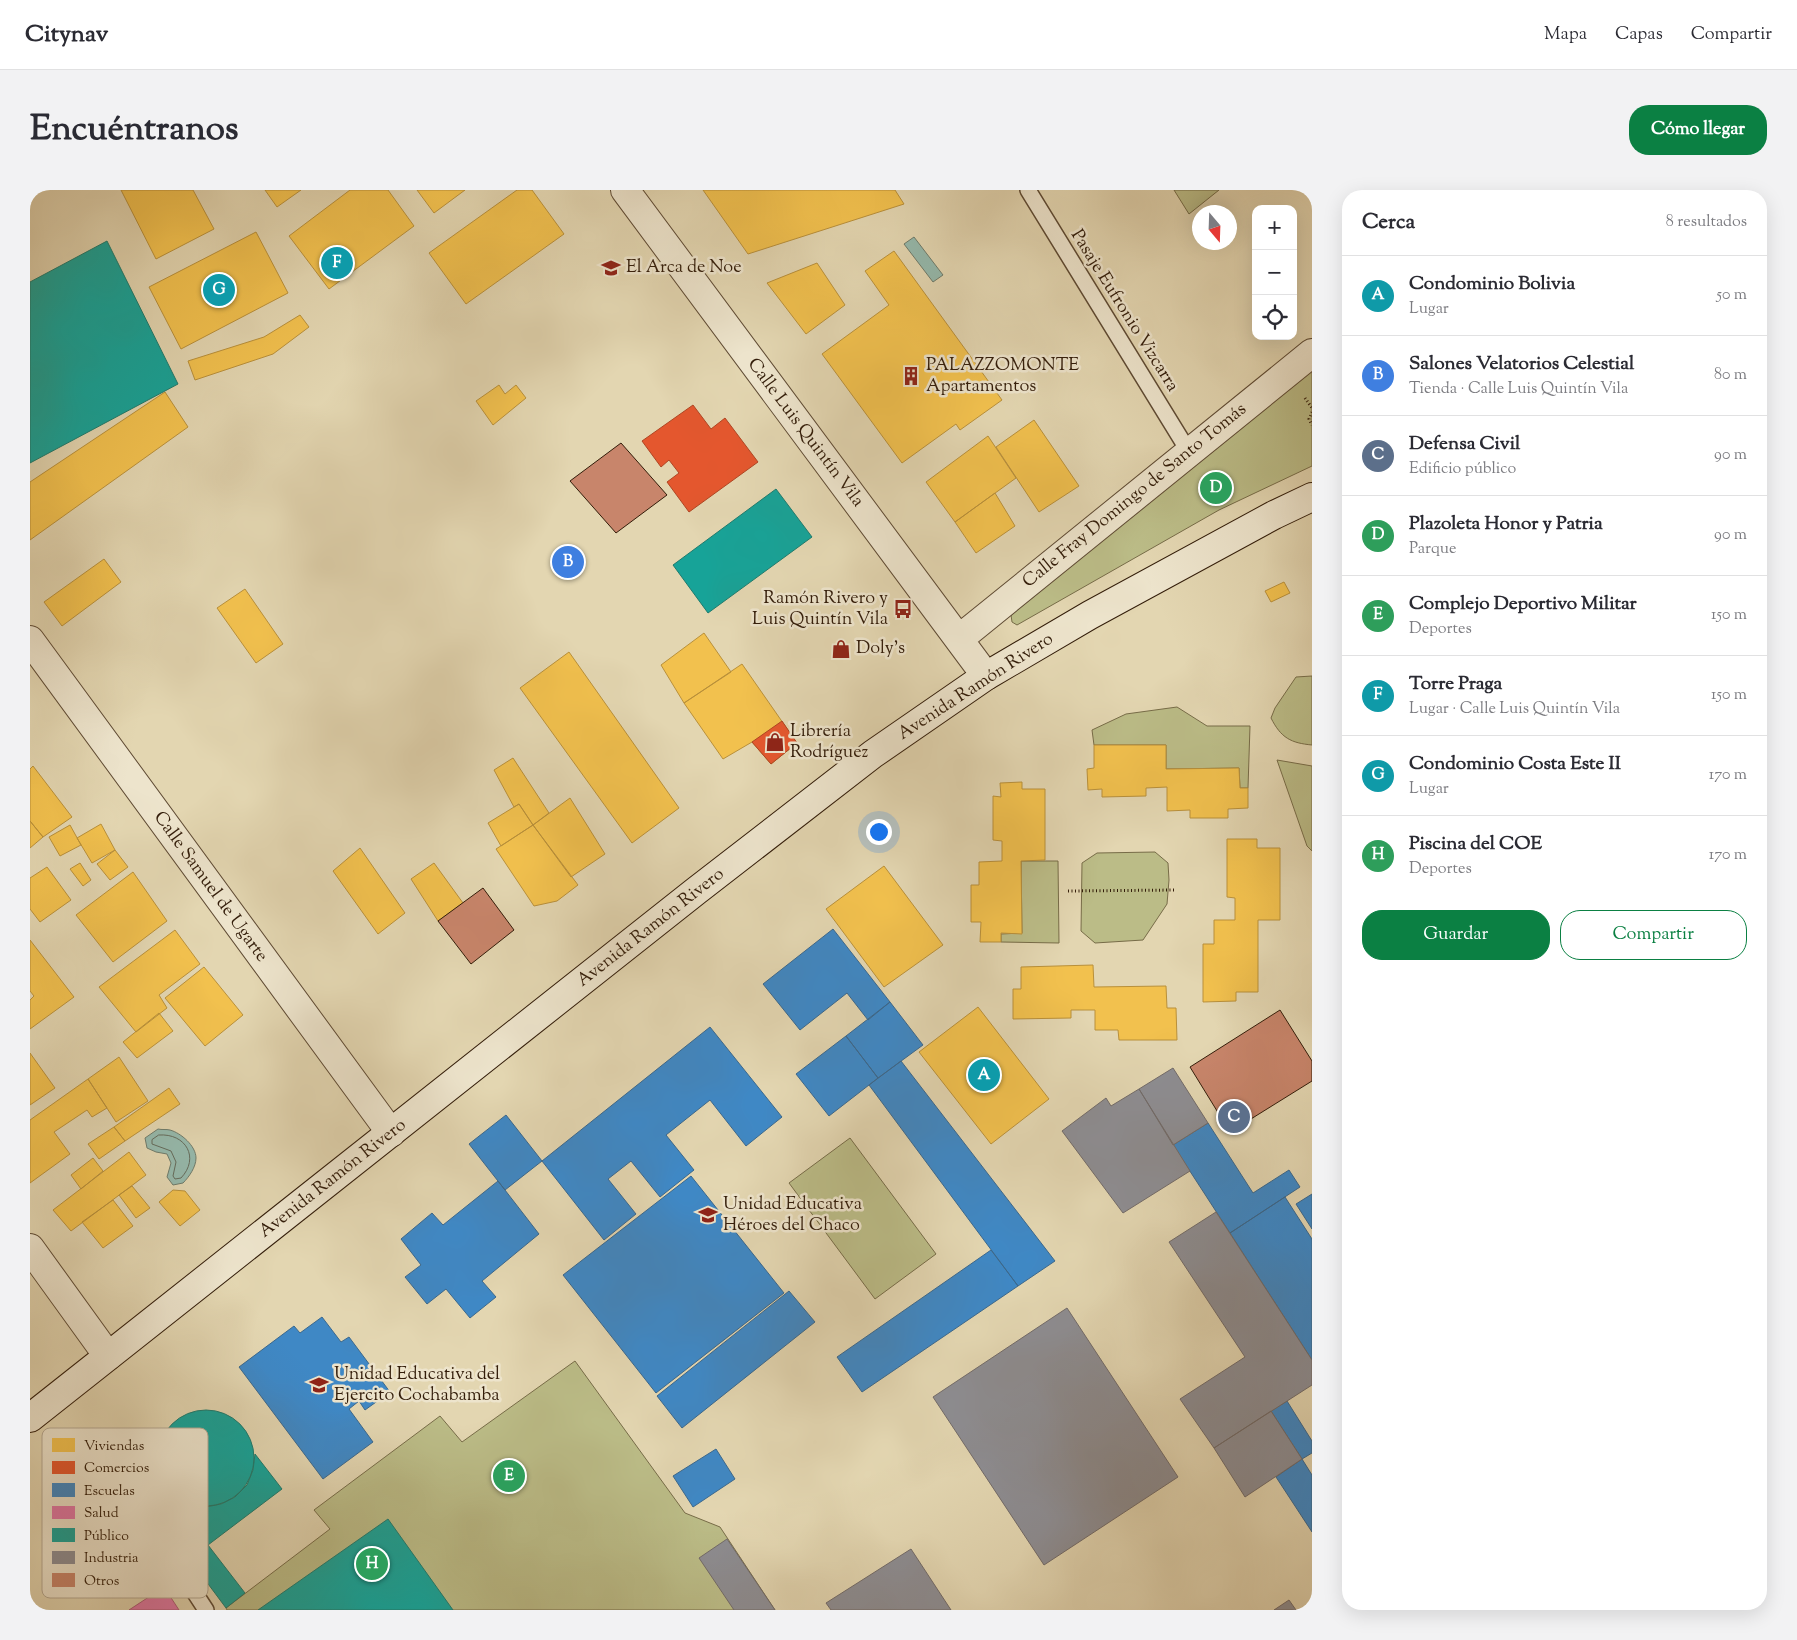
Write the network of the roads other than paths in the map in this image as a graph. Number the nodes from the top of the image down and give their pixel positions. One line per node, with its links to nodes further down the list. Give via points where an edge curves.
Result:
1 (625, 190): 6 (street, Calle Luis Quintín Vila)
2 (1028, 190): 4 (lane, Pasaje Eufronio Vizcarra)
3 (1312, 353): 4 (street, Calle Fray Domingo de Santo Tomás)
4 (1189, 452): 6 (street, Calle Fray Domingo de Santo Tomás)
5 (1312, 497): 8 (street, Avenida Ramón Rivero, via 1090,615)
6 (959, 639): 8 (street, Calle Luis Quintín Vila)
7 (30, 640): 9 (street, Calle Samuel de Ugarte)
8 (986, 676): 9 (street, Avenida Ramón Rivero, via 873,754)
9 (391, 1133): 11 (street, Avenida Ramón Rivero)
10 (30, 1248): 11 (street)
11 (108, 1356): 12 (street, Avenida Ramón Rivero)
12 (30, 1418)
13 (198, 1598): 14 (lane)
14 (206, 1610)

